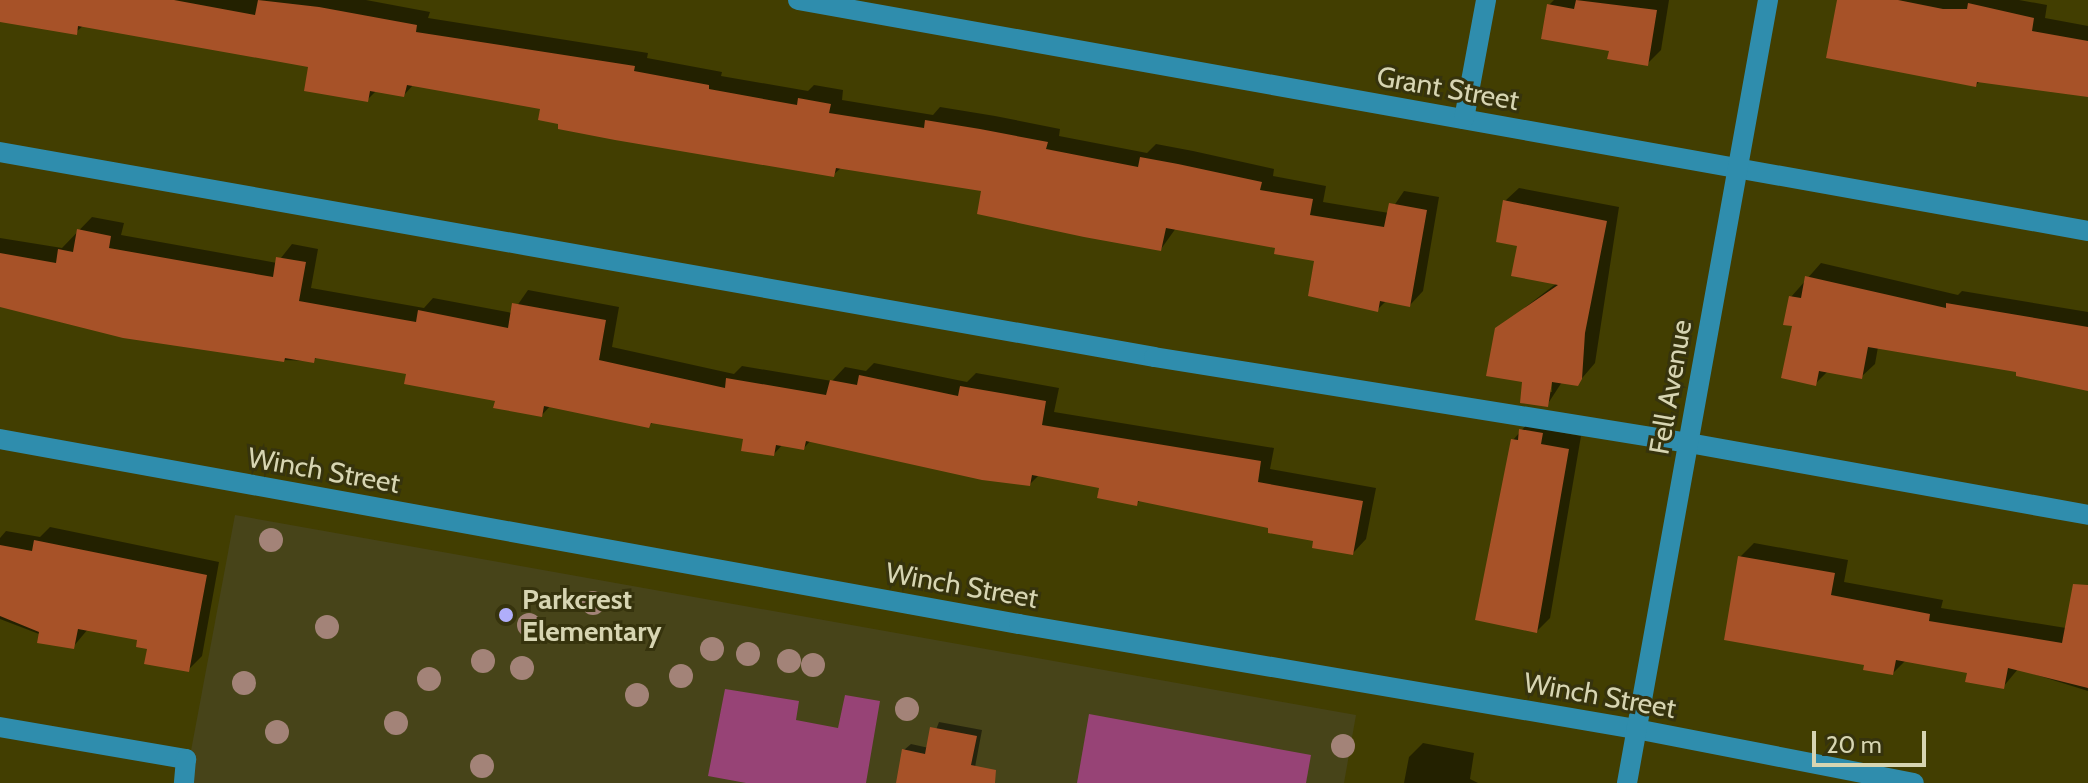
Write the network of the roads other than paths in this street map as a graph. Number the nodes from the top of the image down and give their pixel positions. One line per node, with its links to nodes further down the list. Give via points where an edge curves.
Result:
1 (798, 0): 4 (street, Grant Street)
2 (1486, 0): 4 (street)
3 (1768, 0): 6 (street, Fell Avenue)
4 (1464, 119): 6 (street, Grant Street)
5 (0, 152): 9 (street, via 1169,360)
6 (1737, 168): 7 (street, Grant Street); 9 (street, Fell Avenue)
7 (2088, 231)
8 (0, 439): 12 (street, Winch Street, via 1019,624)
9 (1689, 443): 10 (street); 12 (street, Fell Avenue)
10 (2088, 515)
11 (0, 727): 13 (street, via 186,759)
12 (1636, 729): 14 (street, Fell Avenue); 15 (street, Winch Street)
13 (184, 783)
14 (1627, 783)
15 (1914, 783)

